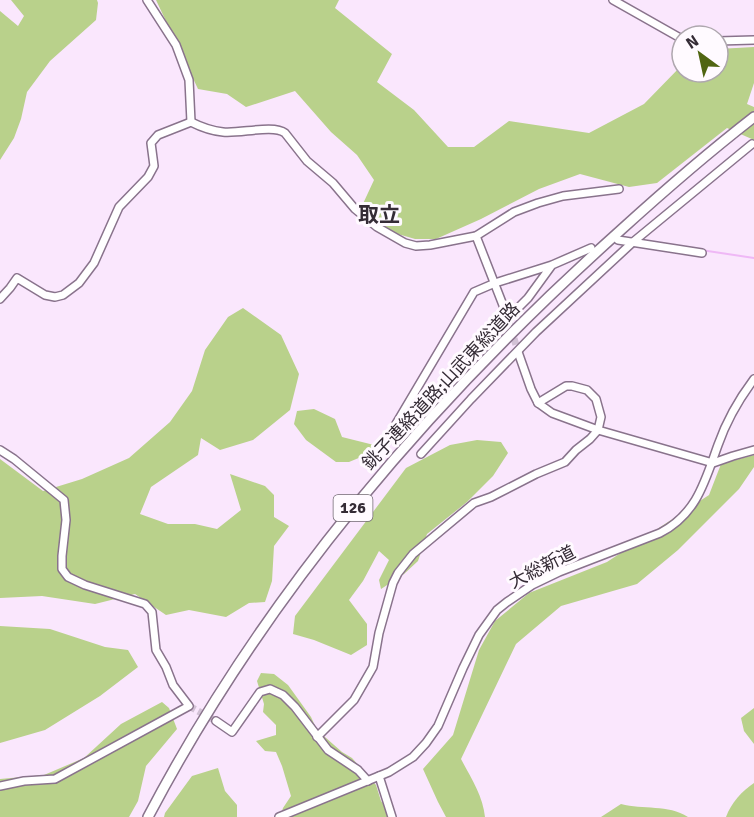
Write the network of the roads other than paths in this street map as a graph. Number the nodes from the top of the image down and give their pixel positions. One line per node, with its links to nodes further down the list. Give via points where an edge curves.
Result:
1 (147, 0): 7 (street, via 176,45 189,80)
2 (613, 0): 3 (street)
3 (670, 32)
4 (754, 40): 5 (street)
5 (730, 41)
6 (754, 117): 11 (highway, 銚子連絡道路;山武東総道路 / 126, via 664,191)
7 (191, 122): 10 (street, via 225,133 280,129 355,209 405,243 430,245); 17 (street, via 158,135 152,142 154,166 119,207 94,263 79,283 55,297 16,278)
8 (752, 144): 12 (street)
9 (619, 189): 10 (street, via 538,202)
10 (476, 236): 16 (street)
11 (615, 238): 12 (street); 32 (highway, 銚子連絡道路;山武東総道路 / 126, via 489,356 358,501 243,657)
12 (633, 242): 14 (street); 19 (street)
13 (591, 248): 15 (street)
14 (702, 253)
15 (552, 265): 16 (street); 18 (street)
16 (495, 283): 18 (street); 18 (street, via 474,292 390,434 399,441)
17 (0, 299)
18 (508, 318)
19 (518, 352): 21 (street); 25 (street)
20 (754, 379): 26 (street, 大総新道, via 735,408)
21 (538, 403): 22 (street, via 552,413); 22 (street, via 566,386 587,390 596,399 601,417)
22 (598, 430): 26 (street); 28 (street, via 565,462 474,502 413,554 393,583 373,667 354,700)
23 (0, 450): 31 (street, via 64,500 62,569 68,577 146,604 152,612 156,650 173,685 189,706 55,779)
24 (754, 450): 26 (street)
25 (421, 454)
26 (712, 463): 29 (street, 大総新道, via 697,498 671,527 559,572 532,585 497,610 479,635 438,726 426,743 413,757)
27 (216, 721): 28 (street, via 232,732 260,692 270,689 296,708)
28 (316, 736): 30 (street)
29 (379, 776): 30 (street, 大総新道); 34 (street)
30 (368, 781): 33 (street, 大総新道)
31 (0, 786)
32 (148, 817)
33 (279, 817)
34 (392, 817)

